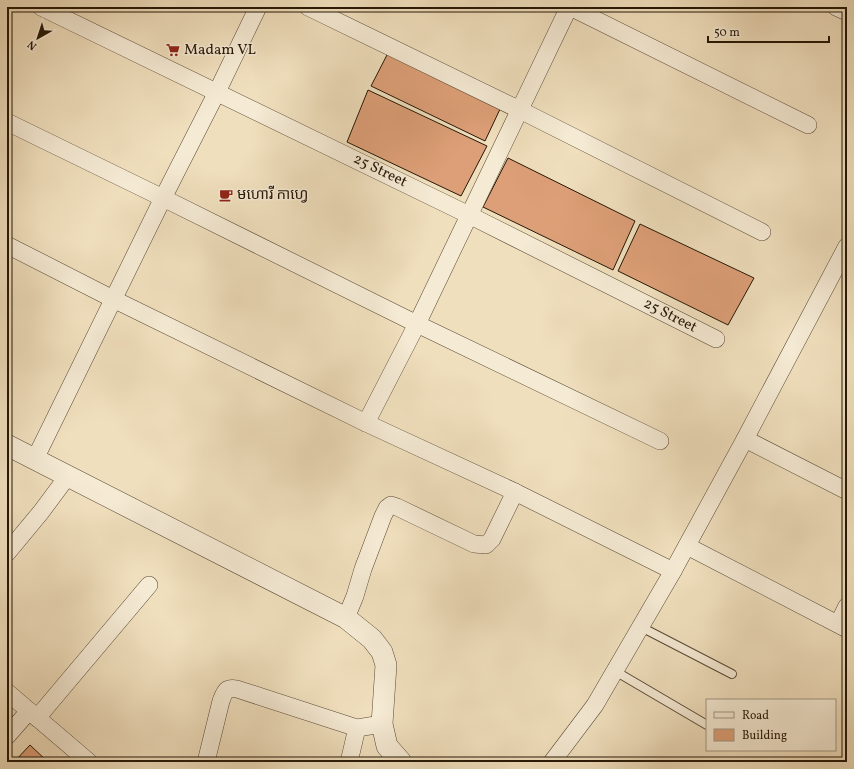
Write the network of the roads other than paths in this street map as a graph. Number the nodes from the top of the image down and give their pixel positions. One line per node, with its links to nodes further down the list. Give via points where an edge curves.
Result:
1 (42, 7): 7 (street, 25 Street)
2 (258, 7): 7 (street)
3 (308, 7): 8 (street)
4 (570, 7): 8 (street); 10 (street)
5 (836, 7): 6 (street)
6 (847, 12)
7 (217, 92): 11 (street); 12 (street, 25 Street)
8 (520, 110): 12 (street); 13 (street)
9 (7, 122): 11 (street)
10 (808, 125)
11 (163, 198): 16 (street); 17 (street)
12 (469, 215): 17 (street); 18 (street, 25 Street)
13 (762, 232)
14 (7, 245): 16 (street)
15 (847, 246): 20 (street)
16 (114, 299): 19 (street); 23 (street)
17 (417, 324): 19 (street); 21 (street)
18 (716, 339)
19 (366, 423): 26 (street)
20 (745, 439): 25 (street); 27 (street)
21 (660, 441)
22 (7, 445): 23 (street)
23 (35, 459): 24 (street)
24 (67, 477): 28 (street); 32 (street)
25 (847, 491)
26 (515, 492): 29 (street); 32 (street, via 492,539 486,545 474,544 391,505 383,516)
27 (687, 546): 29 (street); 34 (street)
28 (7, 553)
29 (673, 570): 33 (street)
30 (150, 585): 38 (street)
31 (847, 606): 34 (street)
32 (346, 618): 39 (street, via 372,639 382,652 386,665)
33 (641, 627): 35 (street); 36 (lane)
34 (842, 627)
35 (615, 671): 40 (lane); 47 (street, via 595,705)
36 (732, 674)
37 (7, 692): 38 (street)
38 (33, 714): 42 (street); 43 (street)
39 (382, 724): 41 (street); 46 (street, via 387,746)
40 (706, 724)
41 (357, 728): 44 (street, via 237,689 227,689 221,701); 45 (street)
42 (7, 736)
43 (89, 762)
44 (206, 762)
45 (349, 762)
46 (401, 762)
47 (552, 762)

